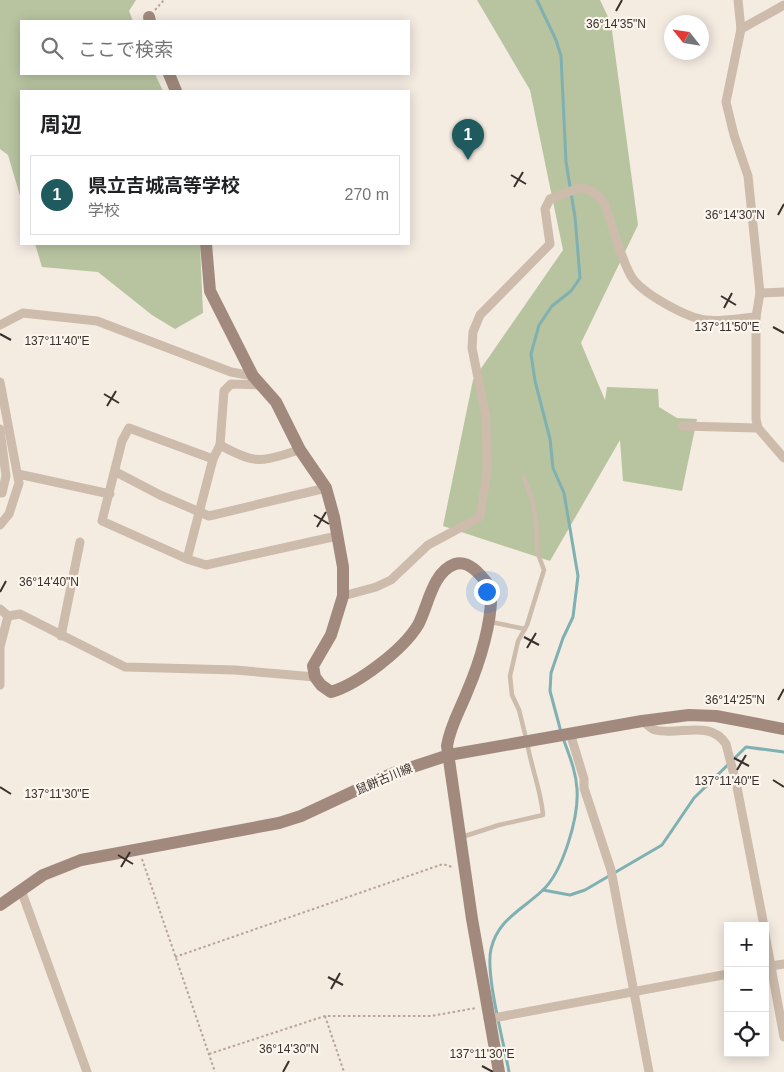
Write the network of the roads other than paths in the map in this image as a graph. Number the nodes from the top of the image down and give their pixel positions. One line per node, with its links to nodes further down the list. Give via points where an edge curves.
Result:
1 (738, 0): 3 (street)
2 (784, 5): 3 (street)
3 (741, 28): 7 (street, via 726,102 748,176)
4 (169, 75): 5 (street)
5 (176, 90)
6 (206, 245): 11 (street, via 210,291)
7 (760, 292): 8 (street); 9 (street)
8 (784, 292)
9 (756, 317): 14 (street); 31 (street, via 700,319 640,287 626,265 605,204 597,194 584,187 550,199 545,208 550,244 480,315 473,332 472,348 486,417 486,472 480,517 428,545 391,580)
10 (0, 325): 11 (street, via 22,313 96,321)
11 (257, 380): 16 (street, via 231,384 224,391); 17 (street, via 276,402)
12 (0, 382): 21 (street)
13 (682, 426): 14 (street)
14 (758, 428): 18 (street)
15 (0, 429): 24 (street, via 6,476)
16 (220, 445): 17 (street, via 259,461); 19 (street)
17 (300, 450): 23 (street)
18 (784, 458)
19 (213, 460): 20 (street, via 129,428 122,441); 26 (street)
20 (116, 472): 25 (street); 26 (street)
21 (18, 474): 25 (street); 27 (street, via 19,483 9,514)
22 (524, 478): 35 (lane, via 533,502 537,551 544,570)
23 (326, 488): 26 (street, via 209,516); 28 (street)
24 (0, 493)
25 (110, 494): 30 (street, via 102,521)
26 (199, 512): 30 (street)
27 (0, 525)
28 (337, 536): 30 (street, via 206,564); 31 (street, via 343,567)
29 (80, 542): 36 (street)
30 (187, 559)
31 (343, 596): 37 (street, via 331,635 313,666)
32 (0, 609): 33 (street)
33 (8, 616): 36 (street, via 20,614); 38 (street, via 0,647)
34 (489, 622): 35 (lane); 37 (street, via 491,588 480,574 457,563 440,576 418,625 372,669 347,687 331,692); 43 (street, via 469,690 449,732)
35 (525, 629): 42 (lane, via 520,636 510,676 512,695)
36 (61, 636): 37 (street, via 125,667 235,670)
37 (315, 677)
38 (0, 685)
39 (642, 720): 40 (street, 鼠餅古川線, via 703,715); 41 (street, 鼠餅古川線); 47 (street, via 654,730 712,732 722,738 730,752)
40 (784, 729)
41 (565, 734): 42 (street, 鼠餅古川線); 52 (street, via 584,779 611,873)
42 (526, 738): 43 (street, 鼠餅古川線); 44 (lane, via 543,815)
43 (449, 755): 44 (street); 45 (street, 鼠餅古川線, via 391,774 279,823 68,864 43,875)
44 (460, 837): 53 (street, via 486,1006)
45 (22, 890): 46 (street, 鼠餅古川線); 55 (street)
46 (1, 902)
47 (763, 922)
48 (784, 964): 49 (street)
49 (769, 967)
50 (769, 971): 54 (street)
51 (724, 975): 52 (street)
52 (634, 992): 53 (street); 57 (street)
53 (491, 1018): 56 (street)
54 (784, 1036)
55 (87, 1072)
56 (499, 1072)
57 (649, 1072)

